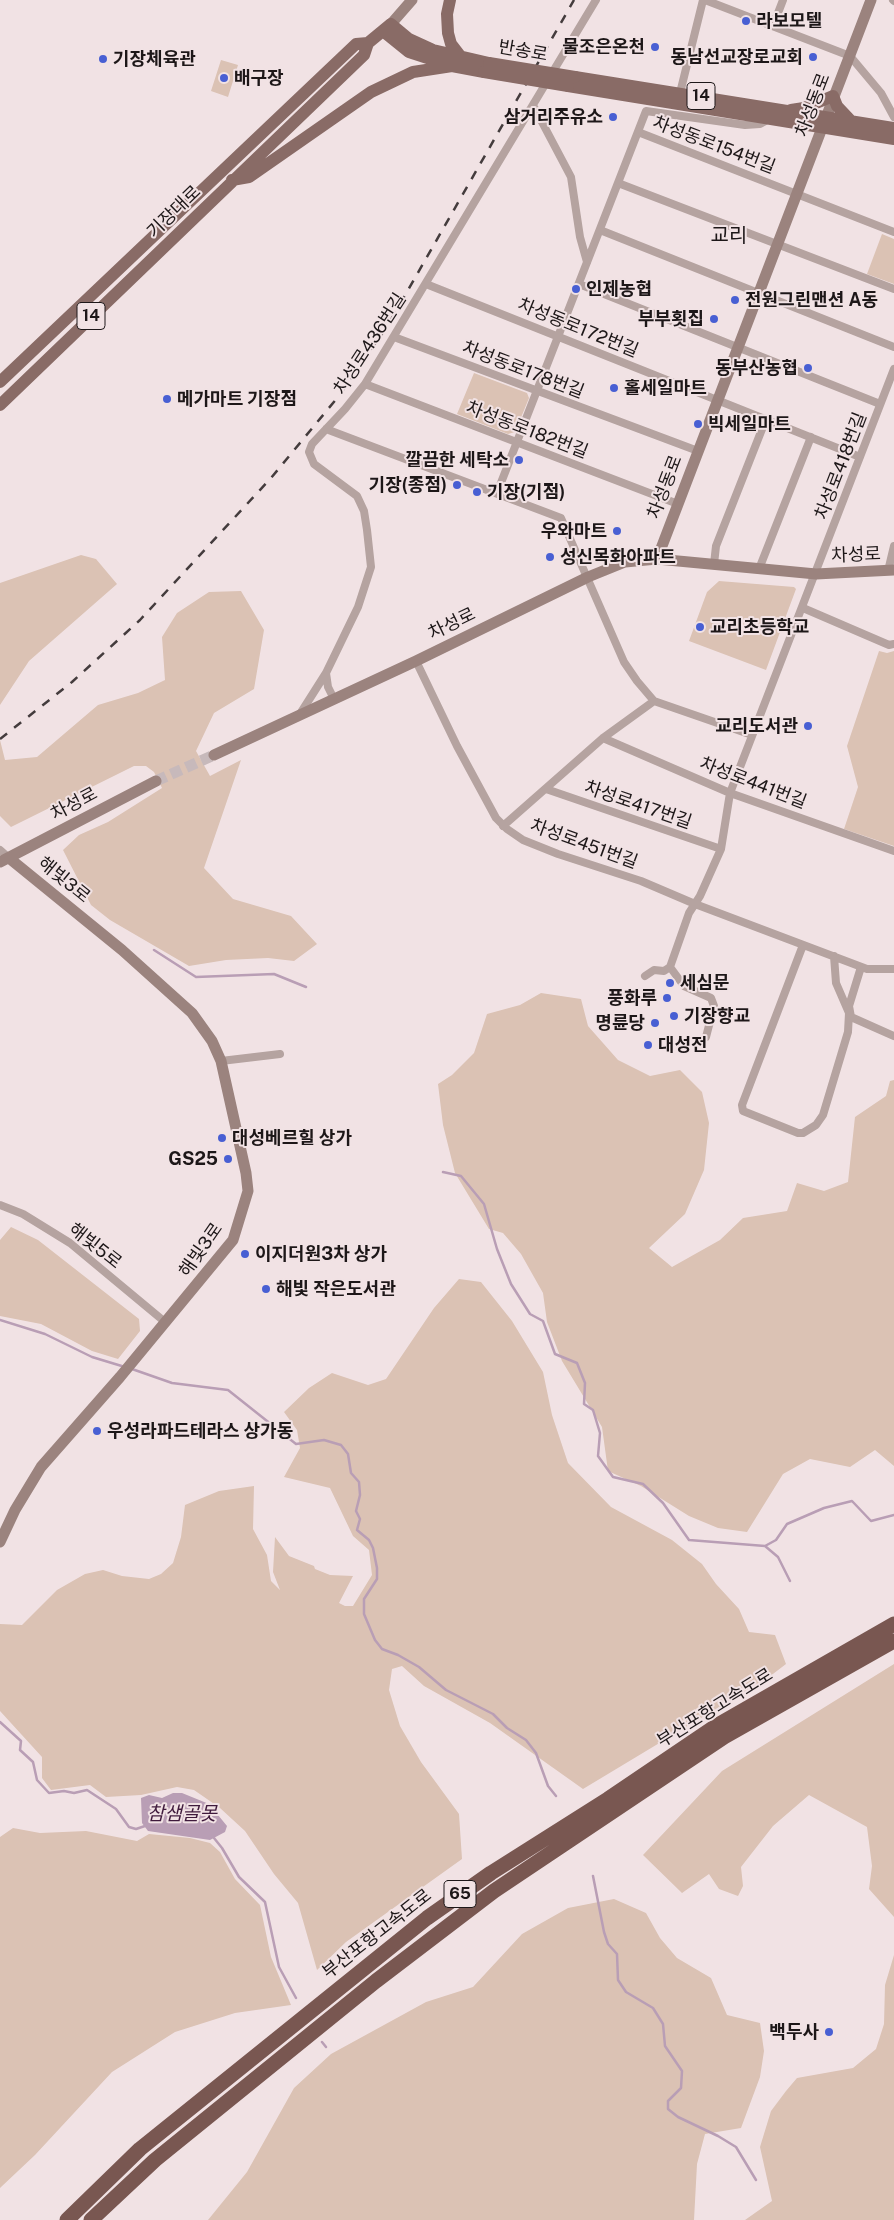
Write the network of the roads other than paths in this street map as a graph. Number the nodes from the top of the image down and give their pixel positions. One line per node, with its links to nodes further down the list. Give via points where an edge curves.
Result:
1 (412, 0): 8 (street, 기장대로)
2 (450, 0): 11 (main road, via 448,33)
3 (596, 0): 14 (street, 차성로436번길)
4 (704, 0): 7 (street); 13 (street)
5 (783, 0): 7 (street)
6 (870, 0): 10 (street, 차성동로)
7 (773, 26): 10 (street)
8 (387, 28): 9 (main road, 기장대로 / 14); 11 (main road, 반송로 / 14, via 398,45 409,52)
9 (368, 43): 23 (main road, 기장대로 / 14, via 364,54); 39 (main road, 기장대로 / 14, via 356,44)
10 (850, 56): 12 (street, 차성동로); 16 (street, via 881,93)
11 (456, 61): 13 (main road, 반송로 / 14, bridge); 23 (main road, via 413,72 371,92 249,177)
12 (833, 96): 15 (main road); 18 (main road, via 836,106); 19 (street, 차성동로)
13 (678, 98): 15 (main road, 14); 17 (main road, 14)
14 (534, 107): 29 (street, via 571,178); 30 (street, 차성로436번길)
15 (786, 112): 19 (main road, 14)
16 (894, 117)
17 (769, 119): 19 (main road, 14); 21 (street, via 760,124 745,125 646,111)
18 (853, 123): 19 (main road, 14); 20 (main road, 14)
19 (824, 124): 22 (main road, 14); 25 (street, 차성동로)
20 (894, 128)
21 (638, 132): 24 (street, 차성동로154번길); 25 (street, 차성동로154번길)
22 (894, 139)
23 (232, 180): 43 (main road, 기장대로 / 14)
24 (618, 183): 26 (street, 차성동로154번길); 28 (street)
25 (798, 194): 27 (street); 28 (street, 차성동로)
26 (600, 230): 29 (street, 차성동로154번길); 33 (street)
27 (894, 232)
28 (778, 244): 32 (street); 33 (street, 차성동로)
29 (587, 262): 31 (street, 차성동로154번길)
30 (426, 284): 34 (street, 차성동로172번길); 35 (street, 차성로436번길)
31 (579, 284): 34 (street, 차성동로154번길); 37 (street)
32 (894, 290)
33 (759, 292): 36 (street); 37 (street, 차성동로)
34 (558, 336): 41 (street, 차성동로154번길); 42 (street, 차성동로172번길)
35 (394, 337): 40 (street, 차성로436번길); 41 (street, 차성동로178번길)
36 (894, 347)
37 (738, 348): 42 (street, 차성동로); 44 (street)
38 (894, 369): 44 (street, 차성로418번길)
39 (0, 382)
40 (365, 384): 46 (street, 차성로436번길); 48 (street, 차성동로182번길)
41 (537, 392): 48 (street, 차성동로154번길); 49 (street, 차성동로178번길)
42 (718, 400): 45 (street); 49 (street, 차성동로)
43 (0, 404)
44 (880, 404): 50 (street, 차성로418번길)
45 (766, 419): 47 (street); 55 (street, via 716,546)
46 (326, 429): 51 (street); 63 (street, 차성로436번길, via 309,452 314,464 357,496 364,511 370,567 358,607)
47 (811, 437): 50 (street); 56 (street)
48 (517, 443): 51 (street, 차성동로154번길); 52 (street, 차성동로182번길)
49 (698, 451): 52 (street, 차성동로)
50 (860, 457): 58 (street, 차성로418번길)
51 (497, 493): 59 (street, via 561,518)
52 (678, 504): 54 (street, 차성동로)
53 (894, 546): 57 (street)
54 (657, 558): 55 (street, 차성로); 59 (street, 차성로, via 626,562)
55 (714, 564): 56 (street, 차성로)
56 (759, 568): 58 (street, 차성로)
57 (891, 571): 58 (street, 차성로)
58 (816, 574): 60 (street)
59 (588, 577): 62 (street, 차성로); 65 (street, via 624,662)
60 (803, 608): 61 (street, via 889,645); 67 (street)
61 (894, 644)
62 (416, 662): 64 (street, 차성로); 73 (street, 차성로451번길, via 457,746)
63 (326, 673): 64 (street); 66 (street)
64 (334, 699): 66 (street, 차성로)
65 (654, 701): 67 (street); 68 (street)
66 (298, 717): 69 (street, 차성로)
67 (752, 735): 72 (street)
68 (603, 738): 71 (street); 72 (street, 차성로441번길)
69 (214, 755)
70 (156, 782): 76 (street, 차성로)
71 (546, 789): 73 (street); 74 (street, 차성로417번길)
72 (730, 793): 74 (street); 75 (street, 차성로441번길)
73 (503, 826): 77 (street, 차성로451번길, via 539,847 641,881)
74 (722, 849): 77 (street)
75 (894, 850)
76 (3, 857): 88 (street, 해빛3로, via 122,950 192,1013 212,1041)
77 (695, 904): 78 (street, 차성로451번길); 80 (street)
78 (803, 945): 79 (street, 차성로451번길); 84 (street, via 742,1105 743,1111 798,1133 816,1124 823,1115 848,1032)
79 (834, 956): 81 (street, 차성로451번길); 84 (street, via 836,983)
80 (670, 967): 83 (street, via 664,971 654,970); 86 (street, via 684,986 711,998 714,1006)
81 (861, 967): 82 (street, 차성로451번길); 84 (street)
82 (894, 969)
83 (645, 976)
84 (849, 1013): 85 (street, via 858,1021)
85 (894, 1036)
86 (706, 1038)
87 (280, 1054): 88 (street)
88 (221, 1061): 90 (street, 해빛3로, via 248,1192 234,1240)
89 (0, 1205): 90 (street, 해빛5로, via 22,1214 70,1243)
90 (165, 1322): 91 (street, 해빛3로, via 41,1467)
91 (0, 1542)
92 (894, 1624): 94 (highway, 부산포항고속도로 / 65, via 716,1726 427,1918 140,2149)
93 (894, 1641): 95 (highway, 부산포항고속도로 / 65, via 724,1736 494,1891 376,1981 155,2160)
94 (67, 2220)
95 (92, 2220)

